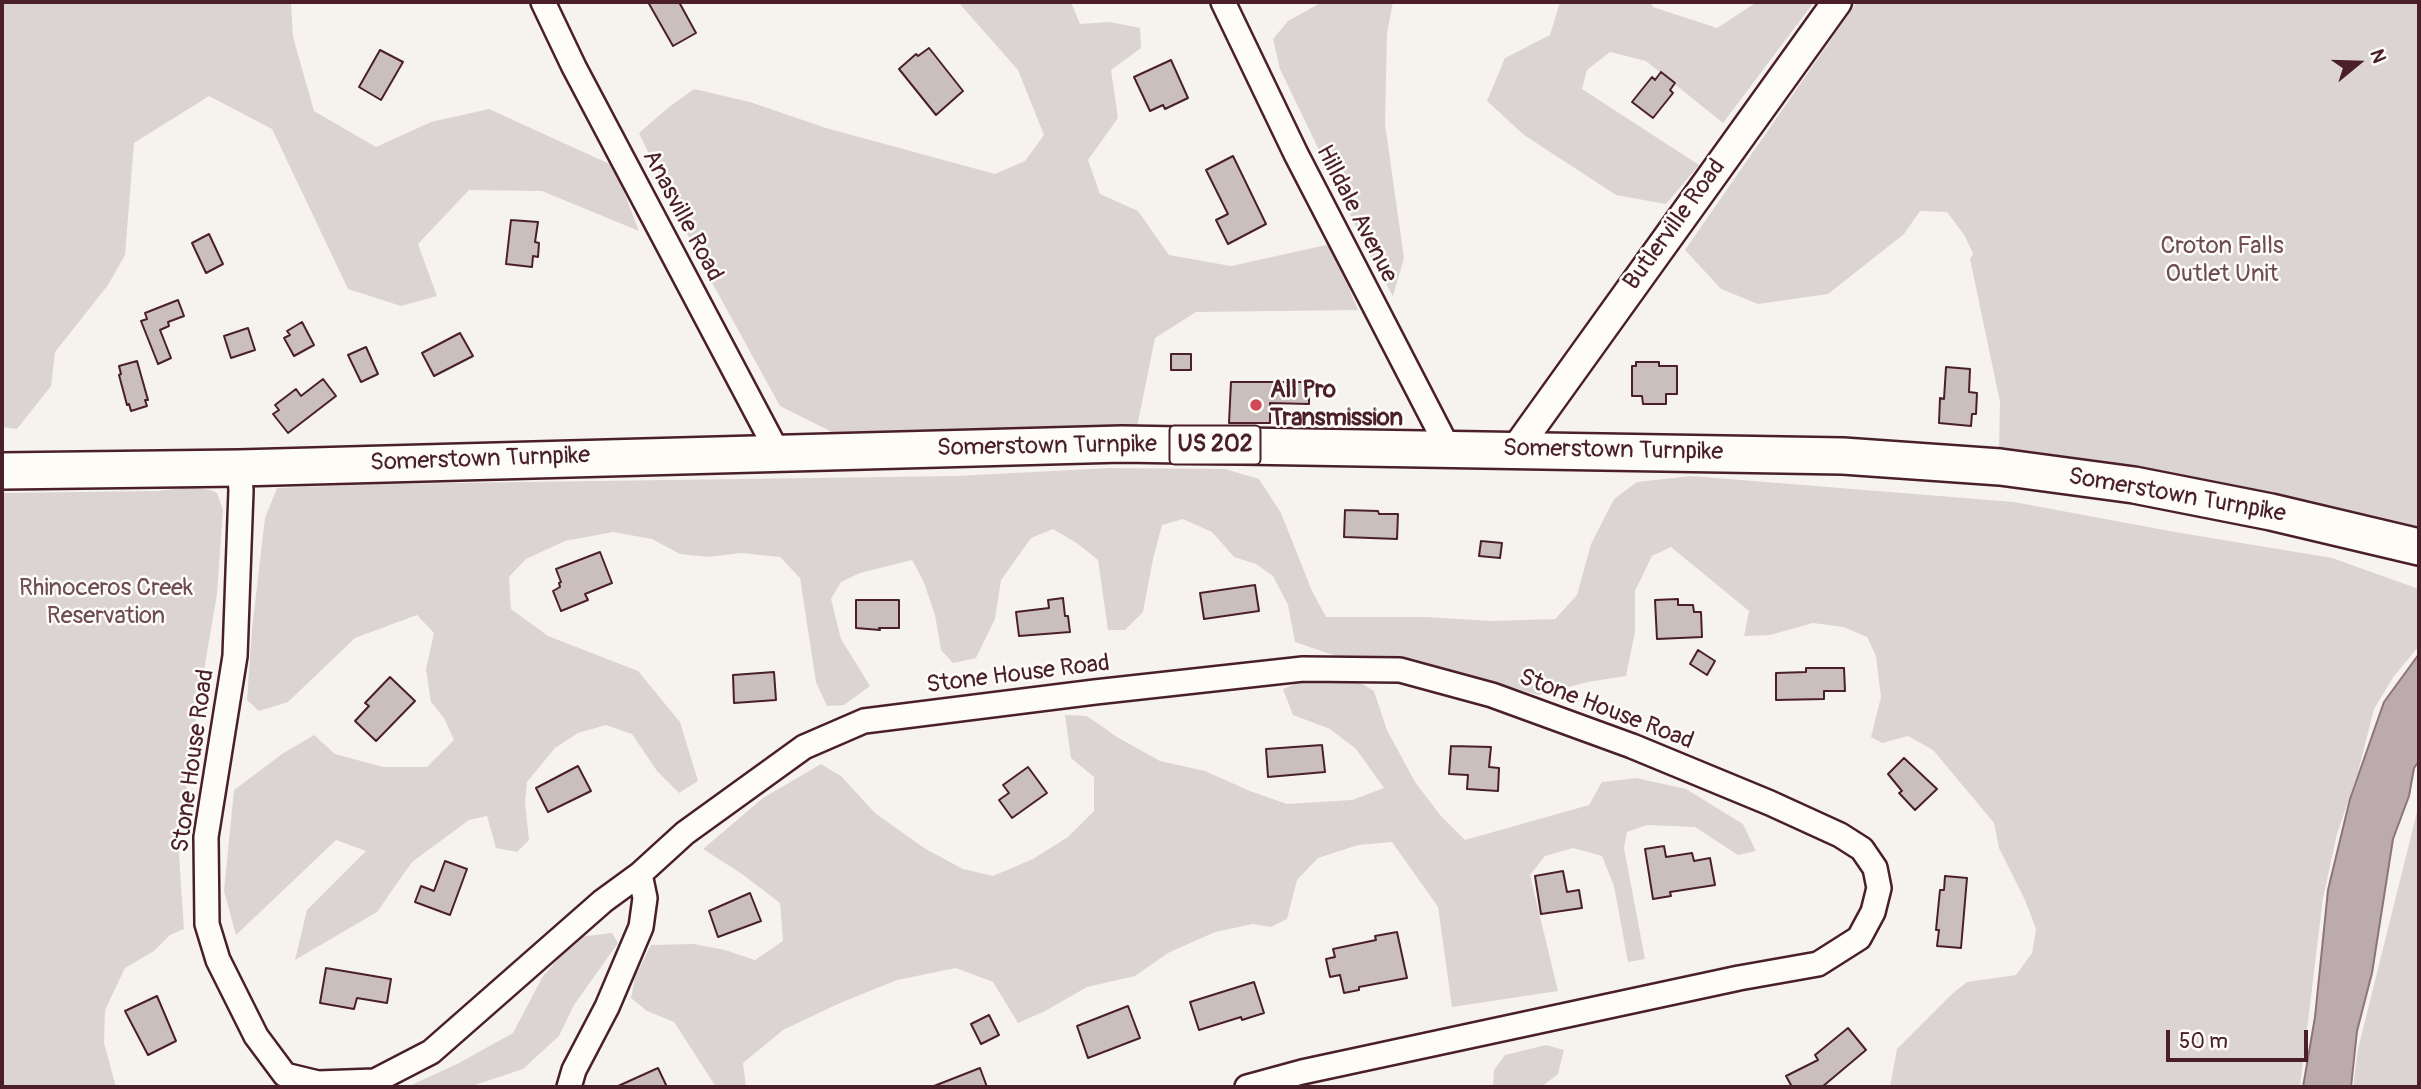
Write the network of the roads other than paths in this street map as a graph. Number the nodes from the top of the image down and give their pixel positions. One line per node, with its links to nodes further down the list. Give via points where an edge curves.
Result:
1 (542, 2): 6 (street, Anasville Road)
2 (1223, 2): 4 (street, Hilldale Avenue)
3 (1837, 2): 5 (street, Butlerville Road)
4 (1448, 448): 5 (main road, Somerstown Turnpike / US 202); 6 (main road, Somerstown Turnpike / US 202, via 1122,444)
5 (1516, 449): 9 (main road, Somerstown Turnpike / US 202, via 1843,456 2000,467 2134,485)
6 (778, 453): 7 (main road, Somerstown Turnpike / US 202)
7 (239, 468): 8 (main road, Somerstown Turnpike / US 202); 11 (street, Stone House Road, via 234,656 206,837 207,924 218,960 256,1036 285,1074)
8 (2, 471)
9 (2419, 547)
10 (640, 874): 11 (street, Stone House Road, via 431,1052 375,1081); 12 (street, via 645,898 641,928); 13 (street, Stone House Road, via 685,833 804,747 864,721 1303,669 1399,670 1492,695 1632,746 1840,835 1862,849 1875,868 1874,912 1860,938 1818,964 1341,1063)
11 (317, 1085)
12 (569, 1087)
13 (1247, 1087)

